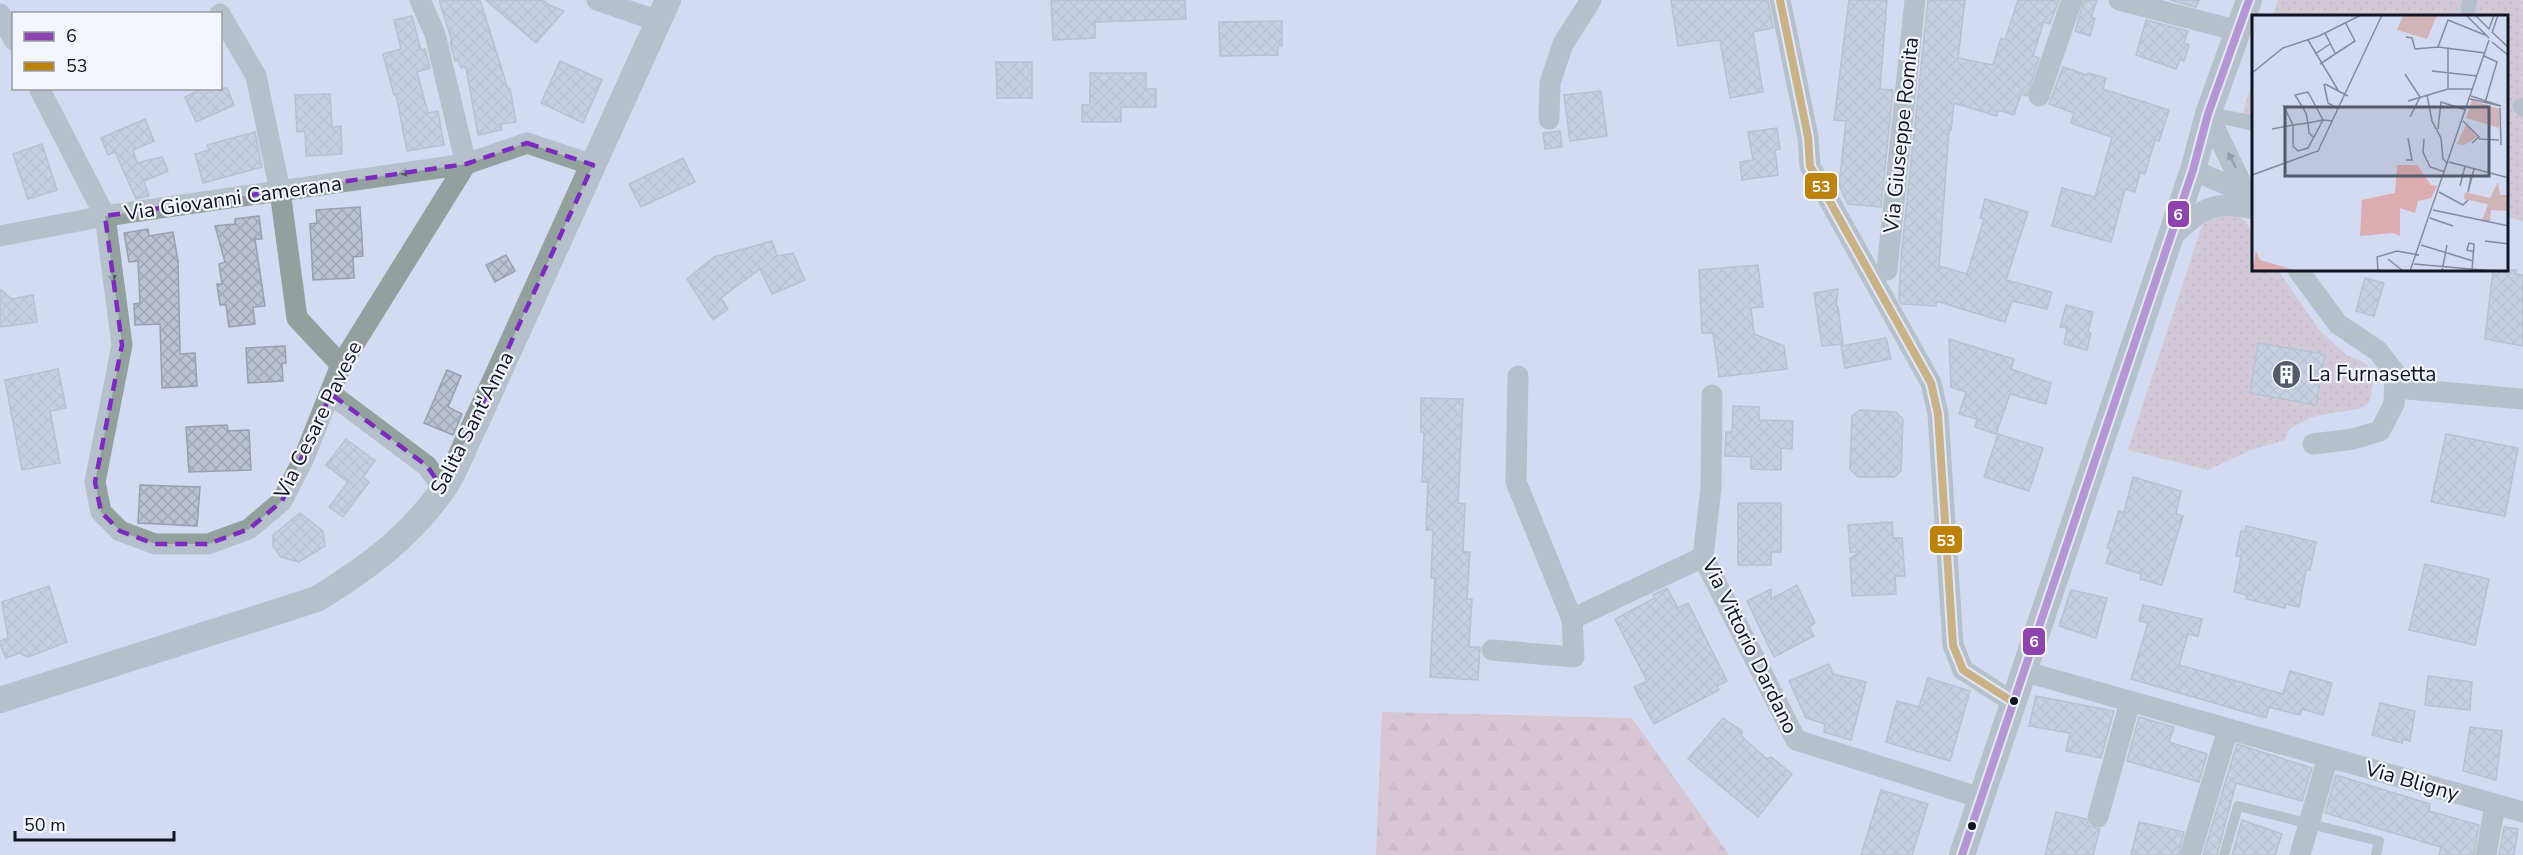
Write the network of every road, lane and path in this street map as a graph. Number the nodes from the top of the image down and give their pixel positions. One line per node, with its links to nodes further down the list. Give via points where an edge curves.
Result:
1 (420, 0): 19 (street, via 435,34)
2 (597, 0): 9 (street)
3 (1591, 0): 17 (street, via 1563,44 1550,83)
4 (1780, 0): 44 (street, via 1808,137 1809,166 1931,383 1938,414 1953,645 1963,670)
5 (1915, 0): 29 (street, Via Giuseppe Romita)
6 (2072, 0): 15 (street)
7 (2119, 0): 12 (street)
8 (2249, 0): 12 (street)
9 (663, 11): 20 (street, Salita Sant'Anna)
10 (0, 14): 13 (street)
11 (222, 18): 22 (street, via 255,76)
12 (2239, 31): 16 (street)
13 (12, 36)
14 (40, 90): 26 (street)
15 (2039, 96)
16 (2208, 114): 18 (street); 21 (street); 23 (street, one-way to 16)
17 (1549, 119)
18 (2252, 123)
19 (466, 164): 20 (street, via 527,143); 22 (street, Via Giovanni Camerana, one-way to 22); 31 (street, Via Cesare Pavese)
20 (593, 165): 38 (street, Salita Sant'Anna)
21 (2193, 170): 24 (street, via 2237,189); 28 (street)
22 (280, 190): 26 (street, Via Giovanni Camerana); 31 (street, via 297,318)
23 (2252, 206)
24 (2252, 207)
25 (2252, 208): 28 (street, via 2230,204 2209,207)
26 (105, 216): 27 (street, Via Giovanni Camerana); 34 (street, Via Cesare Pavese, one-way to 34, via 122,345 95,482 101,512 120,531 155,544 208,544 249,529 282,501)
27 (0, 236)
28 (2170, 238): 42 (street)
29 (1887, 270)
30 (2299, 272): 33 (street, via 2338,324 2378,351 2395,373)
31 (341, 365): 34 (street, Via Cesare Pavese)
32 (1518, 376): 40 (street, via 1516,482)
33 (2395, 388): 36 (street); 37 (street, via 2394,404 2380,431)
34 (332, 394): 38 (street, via 427,466)
35 (1712, 395): 39 (street, Via Vittorio Dardano, via 1711,488)
36 (2523, 399)
37 (2313, 444)
38 (443, 489): 43 (street, Salita Sant'Anna, via 406,534 363,570 317,599)
39 (1703, 556): 40 (street); 48 (street, Via Vittorio Dardano, via 1796,740)
40 (1572, 619): 41 (street, via 1574,657)
41 (1492, 650)
42 (2023, 671): 44 (street); 45 (street, Via Bligny)
43 (0, 700)
44 (2013, 702): 48 (street)
45 (2130, 702): 46 (street, Via Bligny); 51 (street)
46 (2228, 729): 47 (street, Via Bligny); 54 (street)
47 (2328, 757): 49 (street, Via Bligny); 52 (street)
48 (1981, 798): 53 (street)
49 (2495, 805): 50 (street, Via Bligny); 58 (street)
50 (2523, 813)
51 (2098, 817)
52 (2309, 823): 55 (lane, via 2238,806); 56 (street); 57 (lane, via 2379,841)
53 (1962, 855)
54 (2190, 855)
55 (2224, 855)
56 (2300, 855)
57 (2376, 855)
58 (2486, 855)

